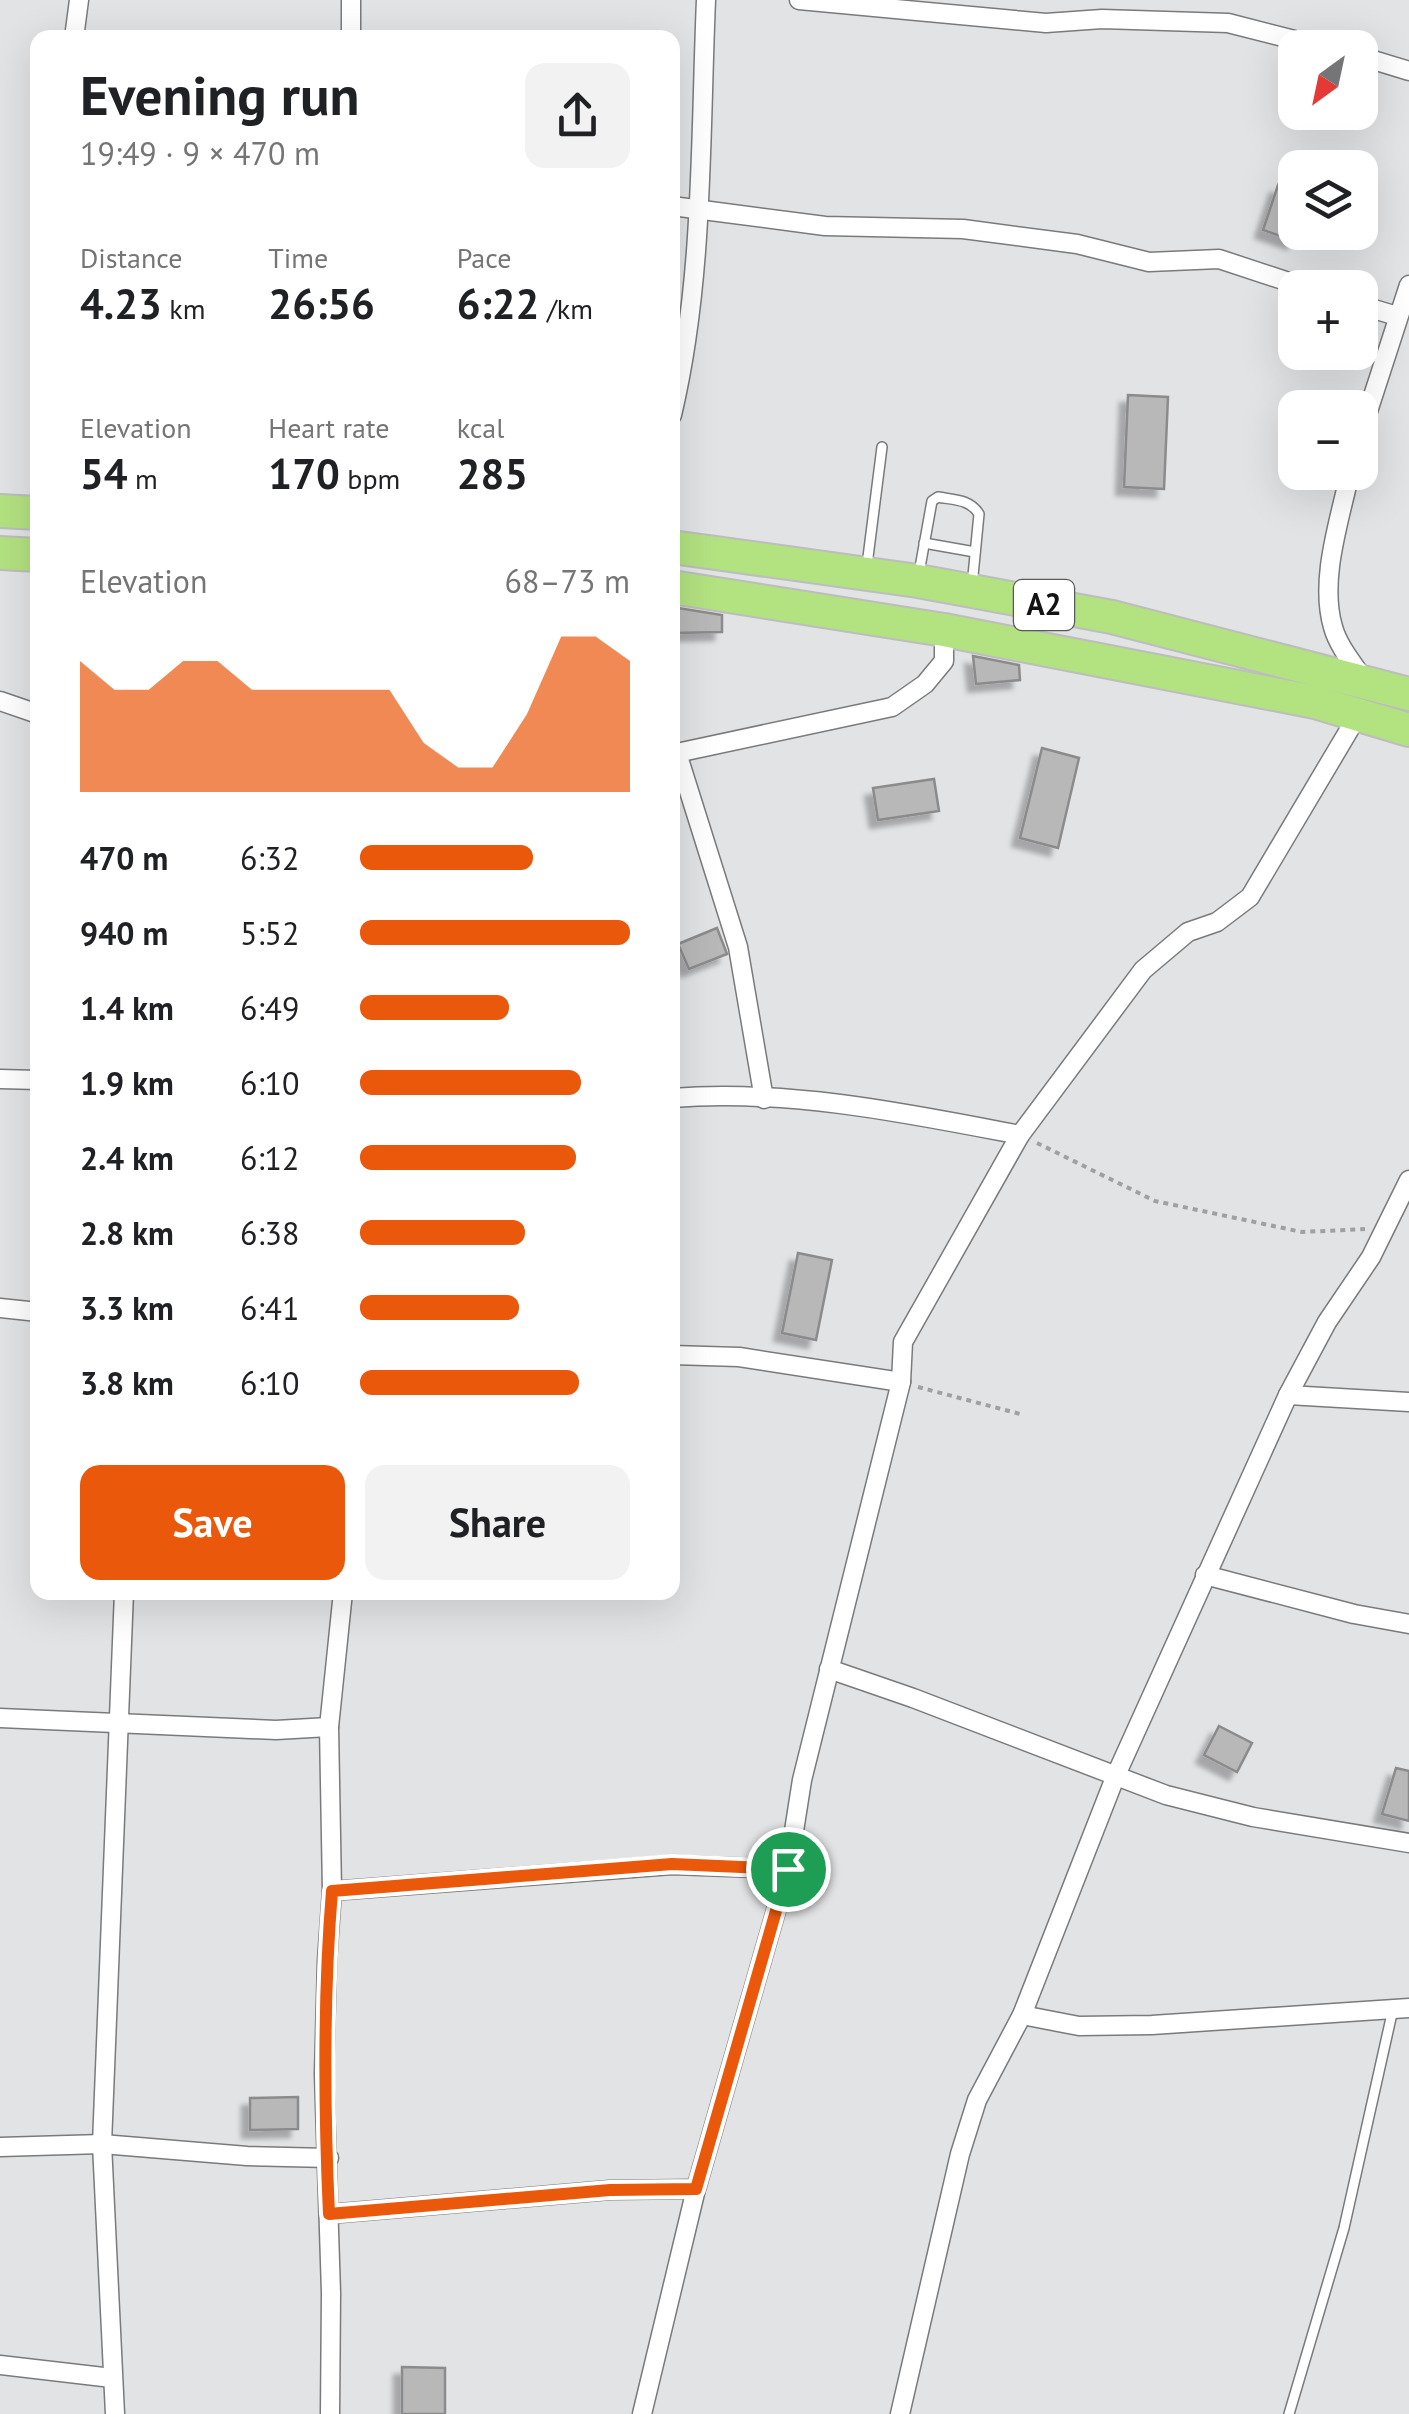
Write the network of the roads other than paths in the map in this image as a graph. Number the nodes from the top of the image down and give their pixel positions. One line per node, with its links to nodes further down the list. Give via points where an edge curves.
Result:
1 (79, 0): 5 (street)
2 (351, 0): 6 (street)
3 (706, 0): 11 (street)
4 (798, 0): 7 (street, via 1046,23 1228,23)
5 (75, 30)
6 (351, 30)
7 (1278, 36)
8 (1378, 62): 9 (street)
9 (1409, 71)
10 (680, 207): 11 (street)
11 (698, 210): 12 (street, via 825,226 963,229 1149,262 1218,259); 16 (street)
12 (1278, 279)
13 (1409, 285): 15 (street)
14 (1378, 310): 15 (street)
15 (1397, 316): 17 (street)
16 (680, 382)
17 (1374, 390)
18 (882, 447): 27 (lane)
19 (1346, 490): 32 (street, via 1329,604 1333,630)
20 (0, 511): 21 (highway)
21 (30, 513)
22 (924, 543): 24 (lane); 24 (lane, via 938,497 964,502 979,514); 28 (lane)
23 (680, 548): 27 (highway, A2)
24 (975, 552): 30 (lane)
25 (0, 553): 26 (highway)
26 (30, 555)
27 (866, 573): 28 (highway, A2)
28 (918, 580): 30 (highway, A2)
29 (680, 588): 31 (highway, A2)
30 (972, 591): 32 (highway, A2, via 1112,618)
31 (944, 630): 36 (highway, A2); 38 (street, via 944,661 892,707)
32 (1366, 682): 33 (highway, A2)
33 (1409, 694)
34 (0, 701): 35 (street)
35 (30, 711)
36 (1358, 715): 37 (highway, A2); 44 (street, via 1250,897 1217,922 1188,932 1143,970)
37 (1409, 730)
38 (680, 752)
39 (680, 768): 43 (street, via 738,947)
40 (0, 1079): 41 (street)
41 (30, 1080)
42 (680, 1097): 43 (street)
43 (764, 1099): 44 (street, via 880,1108)
44 (1020, 1135): 49 (street, via 903,1342)
45 (1409, 1180): 50 (street)
46 (0, 1308): 47 (street)
47 (30, 1311)
48 (680, 1355): 49 (street, via 740,1357)
49 (900, 1382): 56 (street)
50 (1288, 1394): 51 (street); 52 (street)
51 (1409, 1402)
52 (1205, 1575): 55 (street); 60 (street)
53 (124, 1600): 58 (street)
54 (342, 1600): 59 (street)
55 (1409, 1624)
56 (829, 1669): 60 (street); 62 (street)
57 (0, 1718): 58 (street)
58 (120, 1726): 59 (street); 66 (street)
59 (328, 1727): 63 (street)
60 (1116, 1775): 61 (street, via 1235,1813); 65 (street)
61 (1409, 1843)
62 (788, 1869): 63 (street, via 672,1864); 69 (street)
63 (332, 1891): 68 (street, via 324,2074)
64 (1401, 2009): 65 (street, via 1152,2026 1079,2026); 77 (lane)
65 (1022, 2016): 76 (street, via 978,2100 960,2154)
66 (102, 2144): 67 (street); 68 (street); 72 (street)
67 (0, 2147)
68 (329, 2158): 70 (street)
69 (696, 2189): 70 (street); 75 (street)
70 (329, 2214): 74 (street)
71 (0, 2365): 72 (street)
72 (112, 2378): 73 (street)
73 (115, 2414)
74 (330, 2414)
75 (642, 2414)
76 (900, 2414)
77 (1289, 2414)

